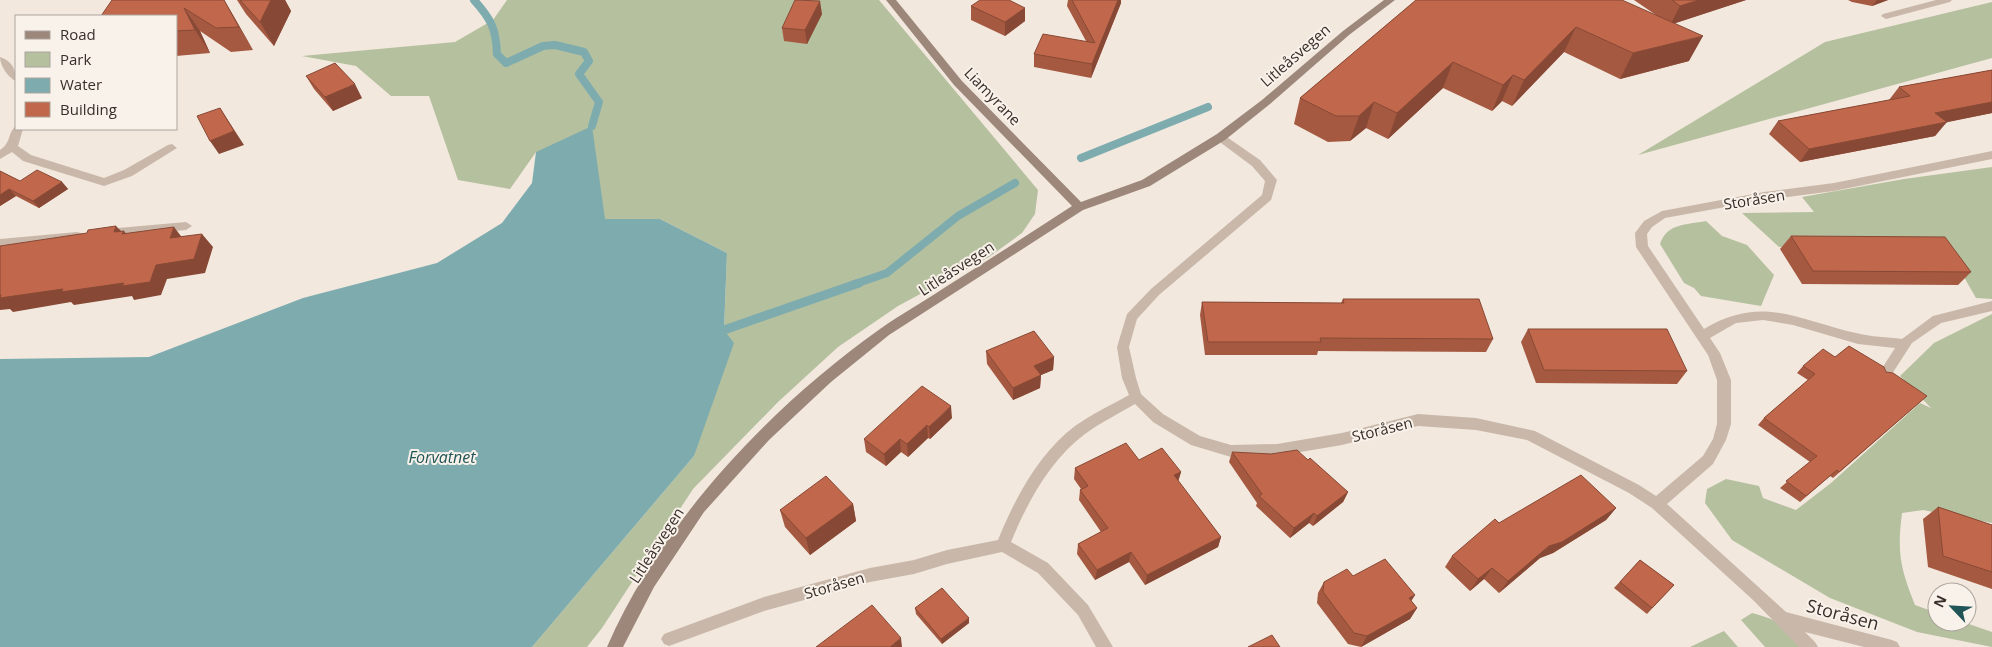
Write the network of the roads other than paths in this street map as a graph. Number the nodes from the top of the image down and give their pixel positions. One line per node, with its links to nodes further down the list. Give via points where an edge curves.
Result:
1 (891, 0): 13 (street, Liamyrane, via 958,83)
2 (1390, 0): 8 (street, Litleåsvegen)
3 (1947, 0): 4 (street)
4 (1886, 16)
5 (0, 60): 6 (street)
6 (15, 77)
7 (18, 130): 9 (street)
8 (1221, 138): 13 (street, Litleåsvegen, via 1146,183); 20 (street, Storåsen, via 1256,163 1271,180 1267,197 1154,292 1131,317 1123,347)
9 (12, 147): 10 (street, via 27,158 104,182 128,173); 12 (street)
10 (172, 148)
11 (1992, 154): 17 (street, Storåsen, via 1834,187 1662,215 1641,233 1642,247)
12 (0, 155)
13 (1079, 207): 25 (street, Litleåsvegen, via 885,332 826,378 764,436 700,508 650,582)
14 (186, 226): 15 (street)
15 (0, 243)
16 (1992, 306): 18 (street, via 1938,319)
17 (1703, 336): 18 (street, via 1735,319 1763,316 1854,338); 21 (street, Storåsen, via 1714,353 1724,380 1724,424 1708,460)
18 (1905, 344): 19 (street)
19 (1885, 373)
20 (1136, 397): 21 (street, Storåsen, via 1158,418 1196,442 1231,450 1277,450 1342,439 1418,420 1476,424 1512,431 1530,435 1634,488); 22 (street, via 1074,435 1042,471 1015,513)
21 (1656, 504): 23 (street, Storåsen)
22 (1003, 545): 24 (street, Storåsen, via 914,567 870,574 764,604); 26 (street, via 1042,568 1083,610)
23 (1784, 619): 27 (street, Storåsen); 28 (street, Storåsen)
24 (669, 639)
25 (616, 647)
26 (1105, 647)
27 (1810, 647)
28 (1892, 647)

